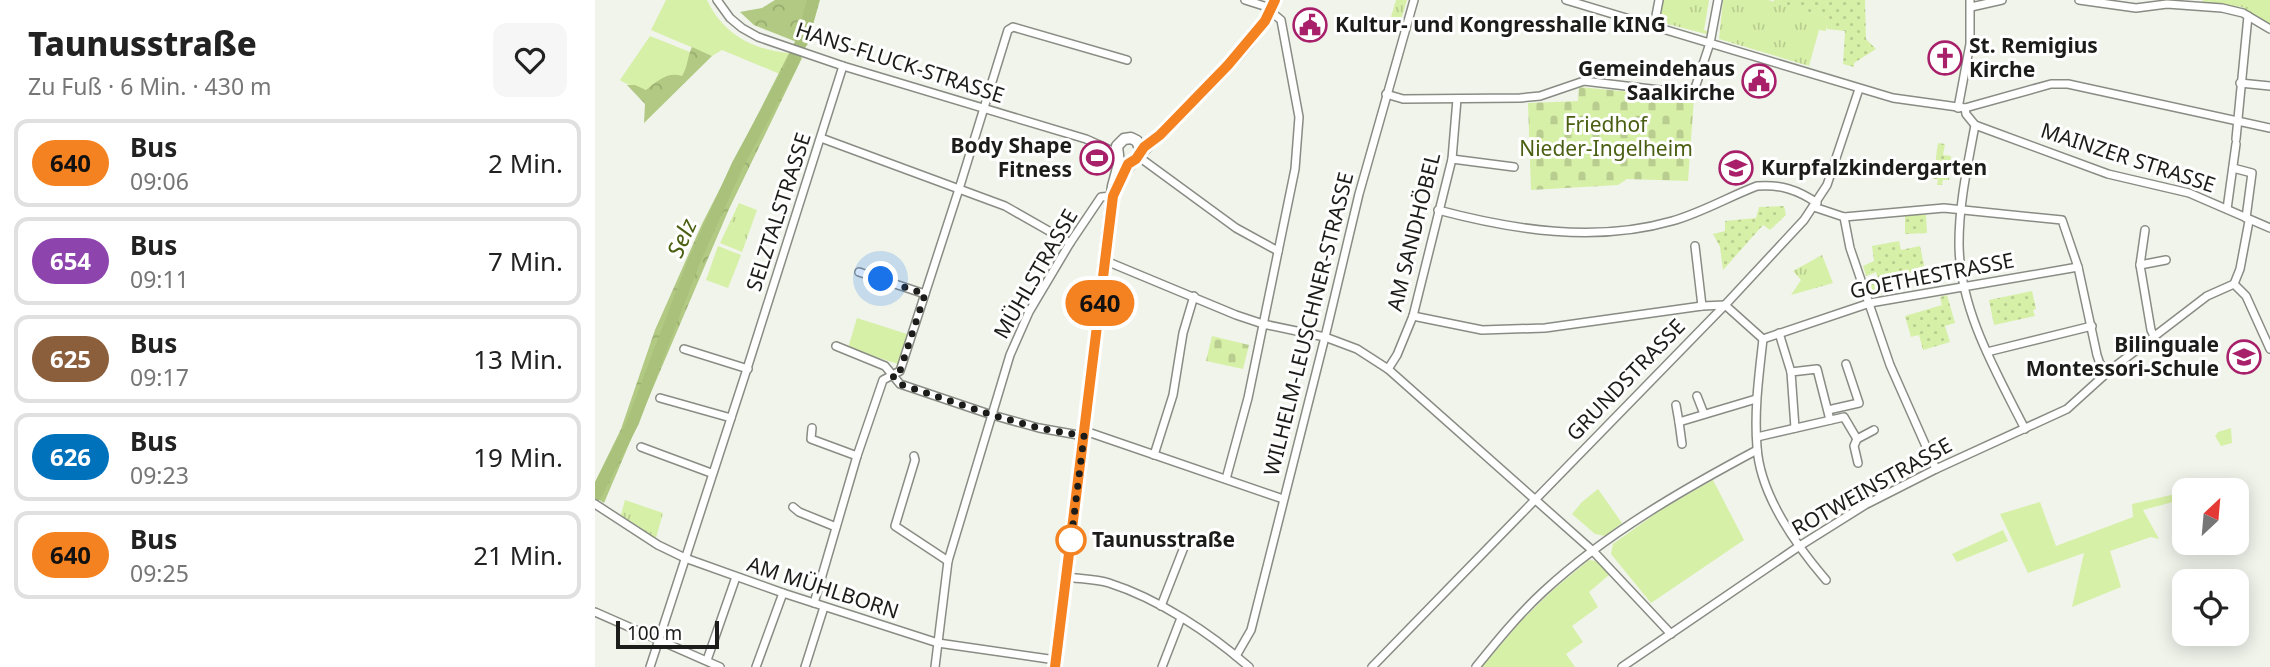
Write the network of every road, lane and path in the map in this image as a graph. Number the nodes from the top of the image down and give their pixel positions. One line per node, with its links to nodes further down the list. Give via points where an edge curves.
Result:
1 (717, 0): 17 (street, HANS-FLUCK-STRASSE, via 749,33)
2 (1245, 0): 11 (street)
3 (1275, 0): 11 (street)
4 (1414, 0): 21 (street, WILHELM-LEUSCHNER-STRASSE)
5 (1566, 0): 13 (street)
6 (1659, 0): 13 (street)
7 (1718, 0): 15 (street)
8 (2002, 0): 10 (street)
9 (2079, 0): 12 (street, via 2136,8 2167,4 2222,8)
10 (1971, 4): 24 (street)
11 (1271, 11): 30 (street, via 1228,65); 46 (street, via 1281,20 1299,117 1295,169)
12 (2248, 16): 14 (street); 18 (street)
13 (1654, 26): 15 (street)
14 (2270, 29)
15 (1710, 43): 20 (street); 22 (street, via 1693,94 1584,81 1520,99)
16 (1127, 60): 23 (street, via 1010,27)
17 (843, 66): 23 (street, HANS-FLUCK-STRASSE); 28 (street, SELZTALSTRASSE)
18 (2240, 83): 19 (street); 25 (street)
19 (2270, 86)
20 (1859, 89): 24 (street); 36 (street, GRUNDSTRASSE, via 1827,185)
21 (1387, 94): 22 (street, via 1403,99); 64 (street, WILHELM-LEUSCHNER-STRASSE)
22 (1457, 99): 31 (street, AM SANDHÖBEL)
23 (984, 108): 29 (street, HANS-FLUCK-STRASSE); 34 (street)
24 (1961, 108): 25 (street, via 2051,84 2068,84); 26 (street)
25 (2238, 121): 27 (street); 33 (street)
26 (1975, 125): 37 (street, MAINZER STRASSE, via 2108,174 2189,193); 39 (street)
27 (2270, 128)
28 (821, 138): 34 (street); 71 (street, SELZTALSTRASSE)
29 (1118, 151): 30 (street, via 1124,161); 30 (street, via 1127,138); 35 (street)
30 (1137, 153): 35 (street); 46 (street, via 1236,228)
31 (1452, 159): 32 (street); 38 (street, AM SANDHÖBEL)
32 (1514, 167)
33 (2233, 168): 37 (street); 40 (street, via 2252,173)
34 (959, 188): 44 (street, via 1005,206); 54 (street)
35 (1113, 196): 44 (street, MÜHLSTRASSE, via 1101,197); 48 (street)
36 (1815, 205): 38 (street, via 1791,189 1757,186 1672,221 1607,231 1516,228); 41 (street); 57 (street, GRUNDSTRASSE)
37 (2227, 209): 40 (street, MAINZER STRASSE)
38 (1438, 210): 59 (street, AM SANDHÖBEL)
39 (1961, 210): 41 (street); 50 (street, via 2062,220); 53 (street, via 1959,245)
40 (2248, 216): 42 (street, MAINZER STRASSE); 52 (street)
41 (1843, 217): 56 (street)
42 (2270, 228)
43 (2145, 230): 49 (street)
44 (1070, 243): 81 (street, MÜHLSTRASSE, via 1029,312)
45 (1695, 246): 58 (street)
46 (1278, 251): 60 (street)
47 (2166, 260): 49 (street)
48 (1106, 261): 55 (street); 90 (street)
49 (2140, 265): 63 (street)
50 (2078, 267): 53 (street, GOETHESTRASSE); 61 (street)
51 (859, 272): 54 (street)
52 (2234, 284): 63 (street, ROTWEINSTRASSE, via 2207,296); 68 (street, via 2246,296)
53 (1965, 286): 56 (street, GOETHESTRASSE); 69 (street)
54 (925, 294): 75 (street, via 900,371)
55 (1194, 296): 60 (street); 96 (street, via 1174,395)
56 (1870, 303): 62 (street, GOETHESTRASSE); 100 (street, via 1890,365)
57 (1725, 305): 58 (street); 65 (street); 104 (street, GRUNDSTRASSE)
58 (1702, 306): 59 (street, via 1545,328 1482,330)
59 (1413, 316): 72 (street, AM SANDHÖBEL)
60 (1263, 324): 64 (street); 102 (street)
61 (2092, 326): 69 (street); 73 (street, via 2100,364)
62 (1779, 333): 65 (street, GOETHESTRASSE); 74 (street)
63 (2154, 336): 73 (street, ROTWEINSTRASSE)
64 (1325, 337): 72 (street, via 1357,349); 103 (street, WILHELM-LEUSCHNER-STRASSE)
65 (1763, 339): 78 (street)
66 (836, 346): 75 (street, via 884,366)
67 (684, 349): 71 (street)
68 (2270, 349)
69 (1987, 352): 88 (street)
70 (1846, 364): 80 (street, via 1859,403)
71 (748, 369): 83 (street, SELZTALSTRASSE)
72 (1388, 369): 104 (street)
73 (2109, 371): 88 (street, ROTWEINSTRASSE, via 2067,409)
74 (1791, 372): 80 (street, via 1817,369); 87 (street)
75 (892, 375): 81 (street, via 900,384); 97 (street, via 883,380)
76 (1697, 396): 82 (street)
77 (660, 398): 83 (street)
78 (1756, 399): 82 (street); 91 (street)
79 (1675, 405): 85 (street)
80 (1828, 410): 84 (street)
81 (992, 415): 90 (street); 112 (street, MÜHLSTRASSE)
82 (1704, 415): 85 (street)
83 (731, 418): 101 (street, SELZTALSTRASSE)
84 (1831, 420): 87 (street); 92 (street, via 1844,417)
85 (1679, 422): 93 (street)
86 (813, 428): 97 (street, via 811,439)
87 (1795, 428): 91 (street)
88 (2025, 429): 100 (street, ROTWEINSTRASSE)
89 (1874, 430): 92 (street)
90 (1085, 434): 96 (street); 113 (street)
91 (1757, 437): 95 (street)
92 (1857, 439): 99 (street, via 1854,446)
93 (1682, 444)
94 (641, 447): 101 (street)
95 (1757, 450): 109 (street, via 1770,497); 110 (street, via 1683,491)
96 (1154, 455): 102 (street)
97 (857, 456): 107 (street)
98 (914, 456): 112 (street, via 895,526)
99 (1859, 463)
100 (1936, 468): 109 (street, ROTWEINSTRASSE)
101 (711, 473): 111 (street, SELZTALSTRASSE)
102 (1226, 479): 103 (street)
103 (1283, 499): 125 (street, WILHELM-LEUSCHNER-STRASSE, via 1251,630)
104 (1535, 500): 110 (street); 135 (street, GRUNDSTRASSE)
105 (598, 506): 111 (street, AM MÜHLBORN)
106 (793, 507): 107 (street)
107 (836, 527): 117 (street)
108 (1186, 542): 118 (street)
109 (1798, 547): 115 (street); 122 (street, ROTWEINSTRASSE)
110 (1593, 551): 122 (street); 136 (street, via 1542,593)
111 (685, 558): 114 (street, AM MÜHLBORN); 123 (street, SELZTALSTRASSE)
112 (948, 561): 124 (street, MÜHLSTRASSE)
113 (1066, 577): 118 (street, via 1108,583); 127 (street)
114 (736, 578): 116 (street, AM MÜHLBORN); 126 (street)
115 (1826, 580)
116 (783, 593): 117 (street, AM MÜHLBORN); 130 (street)
117 (814, 603): 119 (street, AM MÜHLBORN)
118 (1161, 606): 121 (street)
119 (824, 607): 124 (street, AM MÜHLBORN); 131 (street)
120 (595, 612): 123 (street)
121 (1181, 618): 125 (street); 133 (street)
122 (1671, 634): 137 (street, ROTWEINSTRASSE)
123 (659, 640): 126 (street); 128 (street, SELZTALSTRASSE)
124 (938, 643): 127 (street, AM MÜHLBORN); 132 (street, MÜHLSTRASSE)
125 (1236, 656): 134 (street)
126 (708, 660): 129 (street)
127 (1056, 663)
128 (650, 667)
129 (720, 667)
130 (756, 667)
131 (805, 667)
132 (935, 667)
133 (1162, 667)
134 (1249, 667)
135 (1373, 667)
136 (1476, 667)
137 (1622, 667)

